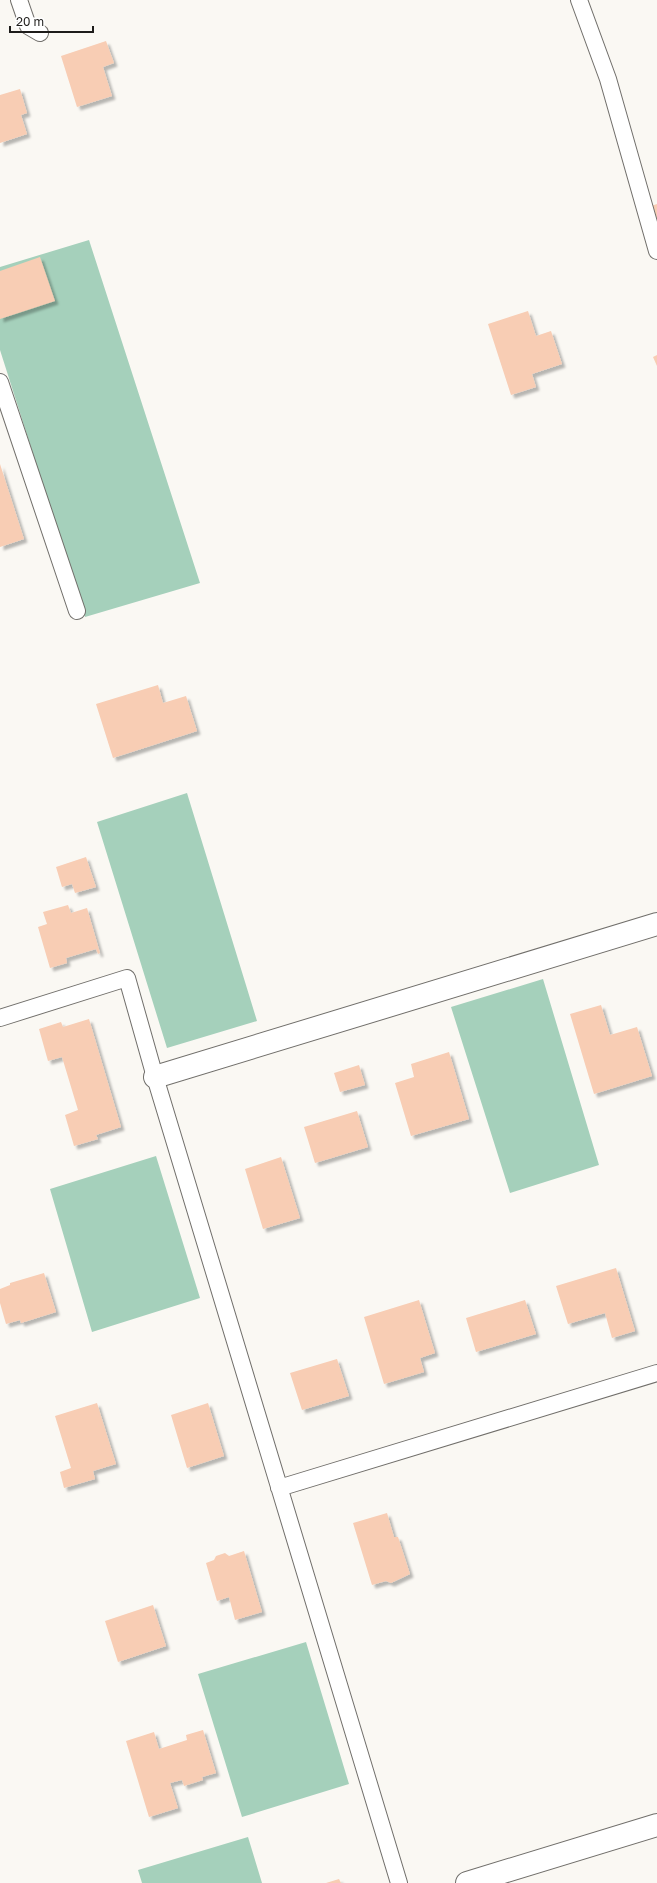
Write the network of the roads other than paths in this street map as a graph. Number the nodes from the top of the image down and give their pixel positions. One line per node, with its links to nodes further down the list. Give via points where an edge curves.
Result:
1 (19, 0): 3 (lane, via 28,26)
2 (579, 0): 4 (lane, via 608,80)
3 (40, 33)
4 (657, 251)
5 (0, 382): 6 (lane)
6 (77, 611)
7 (657, 924): 9 (street)
8 (0, 1018): 9 (lane, via 127,978)
9 (154, 1077): 11 (lane)
10 (657, 1373): 11 (lane)
11 (279, 1488): 13 (lane)
12 (657, 1825): 14 (street)
13 (399, 1883)
14 (467, 1883)

